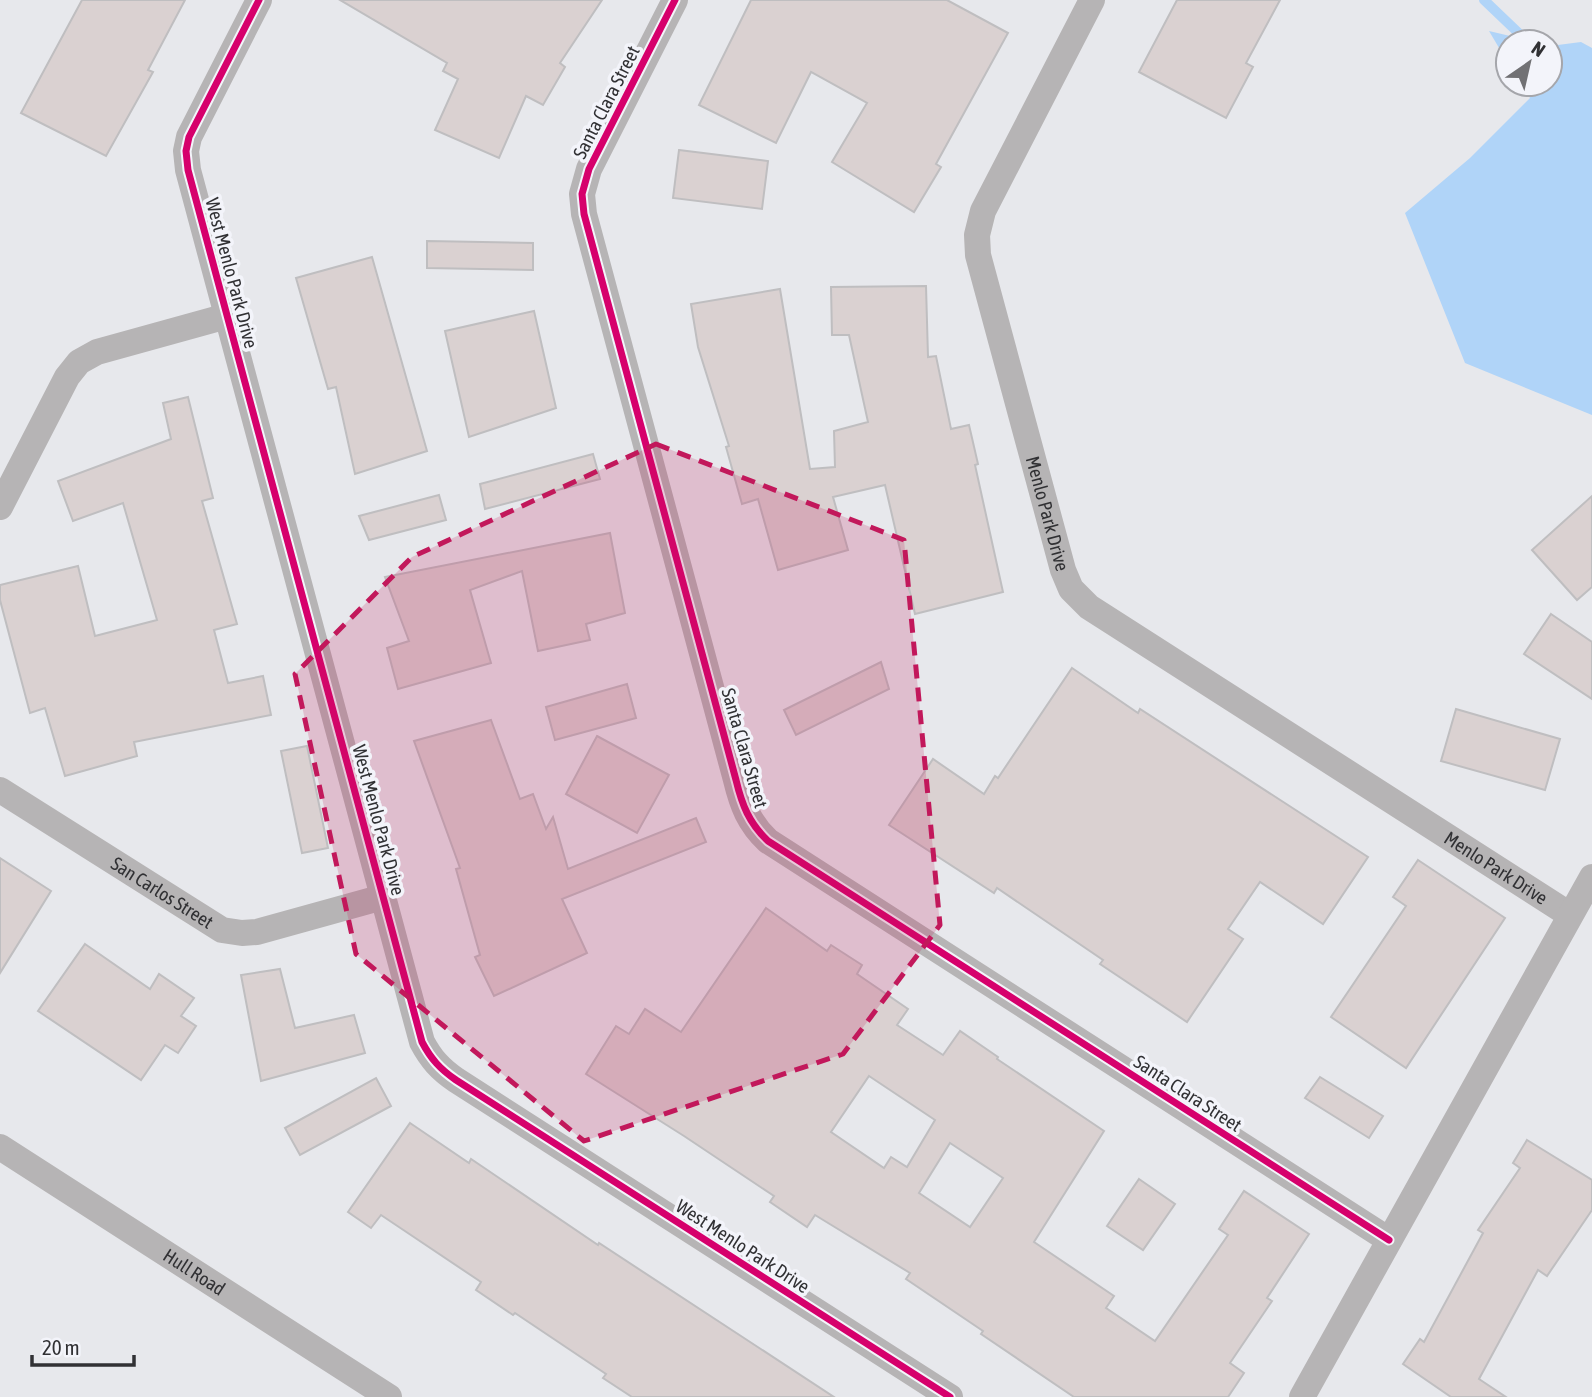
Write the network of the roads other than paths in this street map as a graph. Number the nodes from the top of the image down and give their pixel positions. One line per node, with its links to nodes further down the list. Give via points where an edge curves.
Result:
1 (259, 0): 4 (street, West Menlo Park Drive, via 186,151 187,170)
2 (676, 0): 11 (street, Santa Clara Street, via 589,169 582,194 743,808 753,826 768,841)
3 (1092, 0): 9 (street, Menlo Park Drive, via 983,211 977,235 981,266 1071,589 1089,607)
4 (227, 316): 5 (street, via 97,352 79,362 66,377); 8 (street, West Menlo Park Drive)
5 (0, 507)
6 (0, 790): 8 (street, San Carlos Street, via 222,930 257,932)
7 (1592, 877): 9 (street, Menlo Park Drive)
8 (383, 897): 13 (street, West Menlo Park Drive, via 422,1042 441,1070)
9 (1570, 915): 11 (street, Menlo Park Drive)
10 (0, 1147): 12 (street, Hull Road)
11 (1389, 1240): 14 (street, Menlo Park Drive)
12 (389, 1397)
13 (950, 1397)
14 (1302, 1397)

